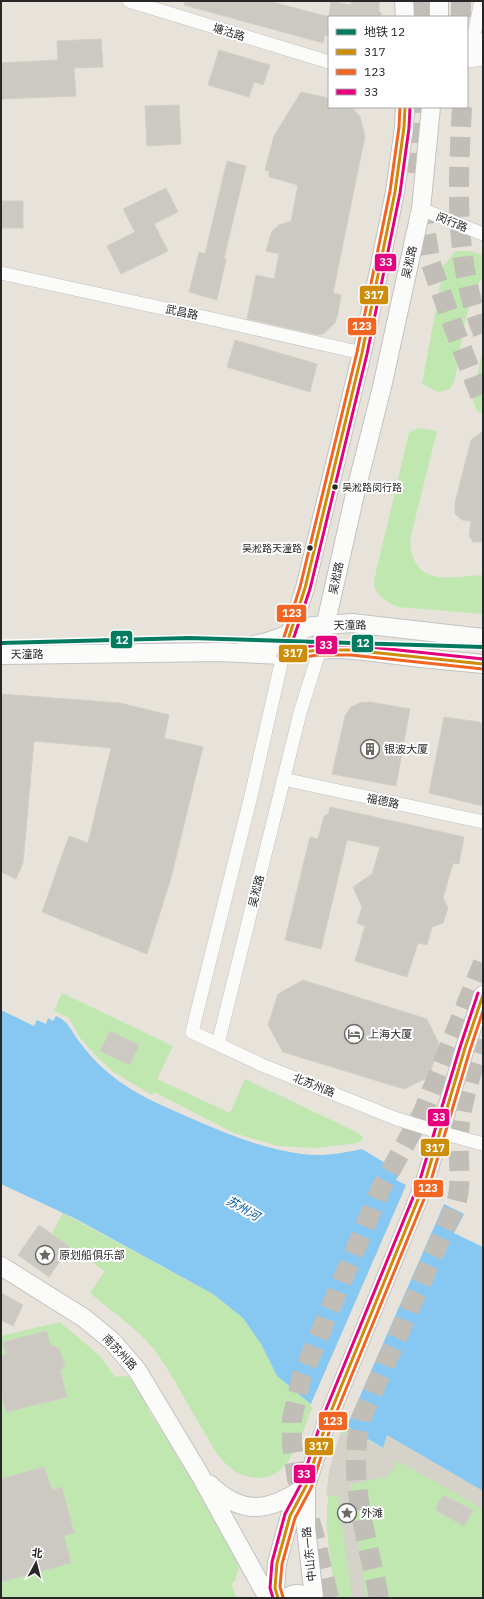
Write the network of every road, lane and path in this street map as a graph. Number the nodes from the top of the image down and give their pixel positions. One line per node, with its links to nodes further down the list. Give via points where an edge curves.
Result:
1 (130, 1): 12 (street, 塘沽路)
2 (404, 1): 5 (main road)
3 (439, 1): 6 (main road)
4 (481, 1): 7 (street, via 474,30)
5 (404, 16)
6 (438, 16)
7 (468, 39)
8 (483, 42): 9 (main road)
9 (468, 50)
10 (483, 59): 11 (street)
11 (468, 61)
12 (328, 62)
13 (405, 108): 18 (main road, via 395,192)
14 (431, 108): 15 (main road, 吴淞路)
15 (421, 209): 16 (street, 闵行路); 19 (main road, 吴淞路)
16 (483, 234)
17 (1, 273): 18 (street, 武昌路)
18 (362, 353): 20 (main road, via 305,588)
19 (326, 626): 20 (main road, 天潼路, via 312,626); 21 (main road, 天潼路, via 352,623); 22 (main road, 吴淞路)
20 (289, 634): 23 (main road, 天潼路, via 267,642); 25 (main road)
21 (483, 638)
22 (320, 649): 25 (main road, 天潼路); 26 (main road, 天潼路, via 365,650); 27 (street, 吴淞路)
23 (220, 652): 24 (main road, 天潼路); 25 (main road, 天潼路)
24 (1, 655)
25 (283, 655): 30 (street, 北苏州路, via 192,1032)
26 (483, 664)
27 (283, 779): 28 (street, 福德路); 30 (street, 吴淞路)
28 (483, 822)
29 (483, 995): 31 (main road, 中山东一路)
30 (218, 1044): 31 (street, 北苏州路, via 262,1065 397,1119)
31 (439, 1132): 32 (street, 北苏州路); 35 (main road, 中山东一路, via 424,1185 327,1421)
32 (483, 1144)
33 (1, 1266): 34 (main road, 南苏州路, via 84,1318 112,1341 137,1370)
34 (200, 1475): 35 (main road, 南苏州路, via 228,1500 249,1507 276,1504); 36 (main road, 南苏州路)
35 (306, 1486): 37 (main road, 中山东一路, via 290,1516 283,1539 277,1563); 40 (main road, 中山东一路, via 306,1528)
36 (268, 1598)
37 (278, 1598)
38 (287, 1598): 39 (main road, via 291,1594 297,1594)
39 (306, 1598)
40 (314, 1598)

